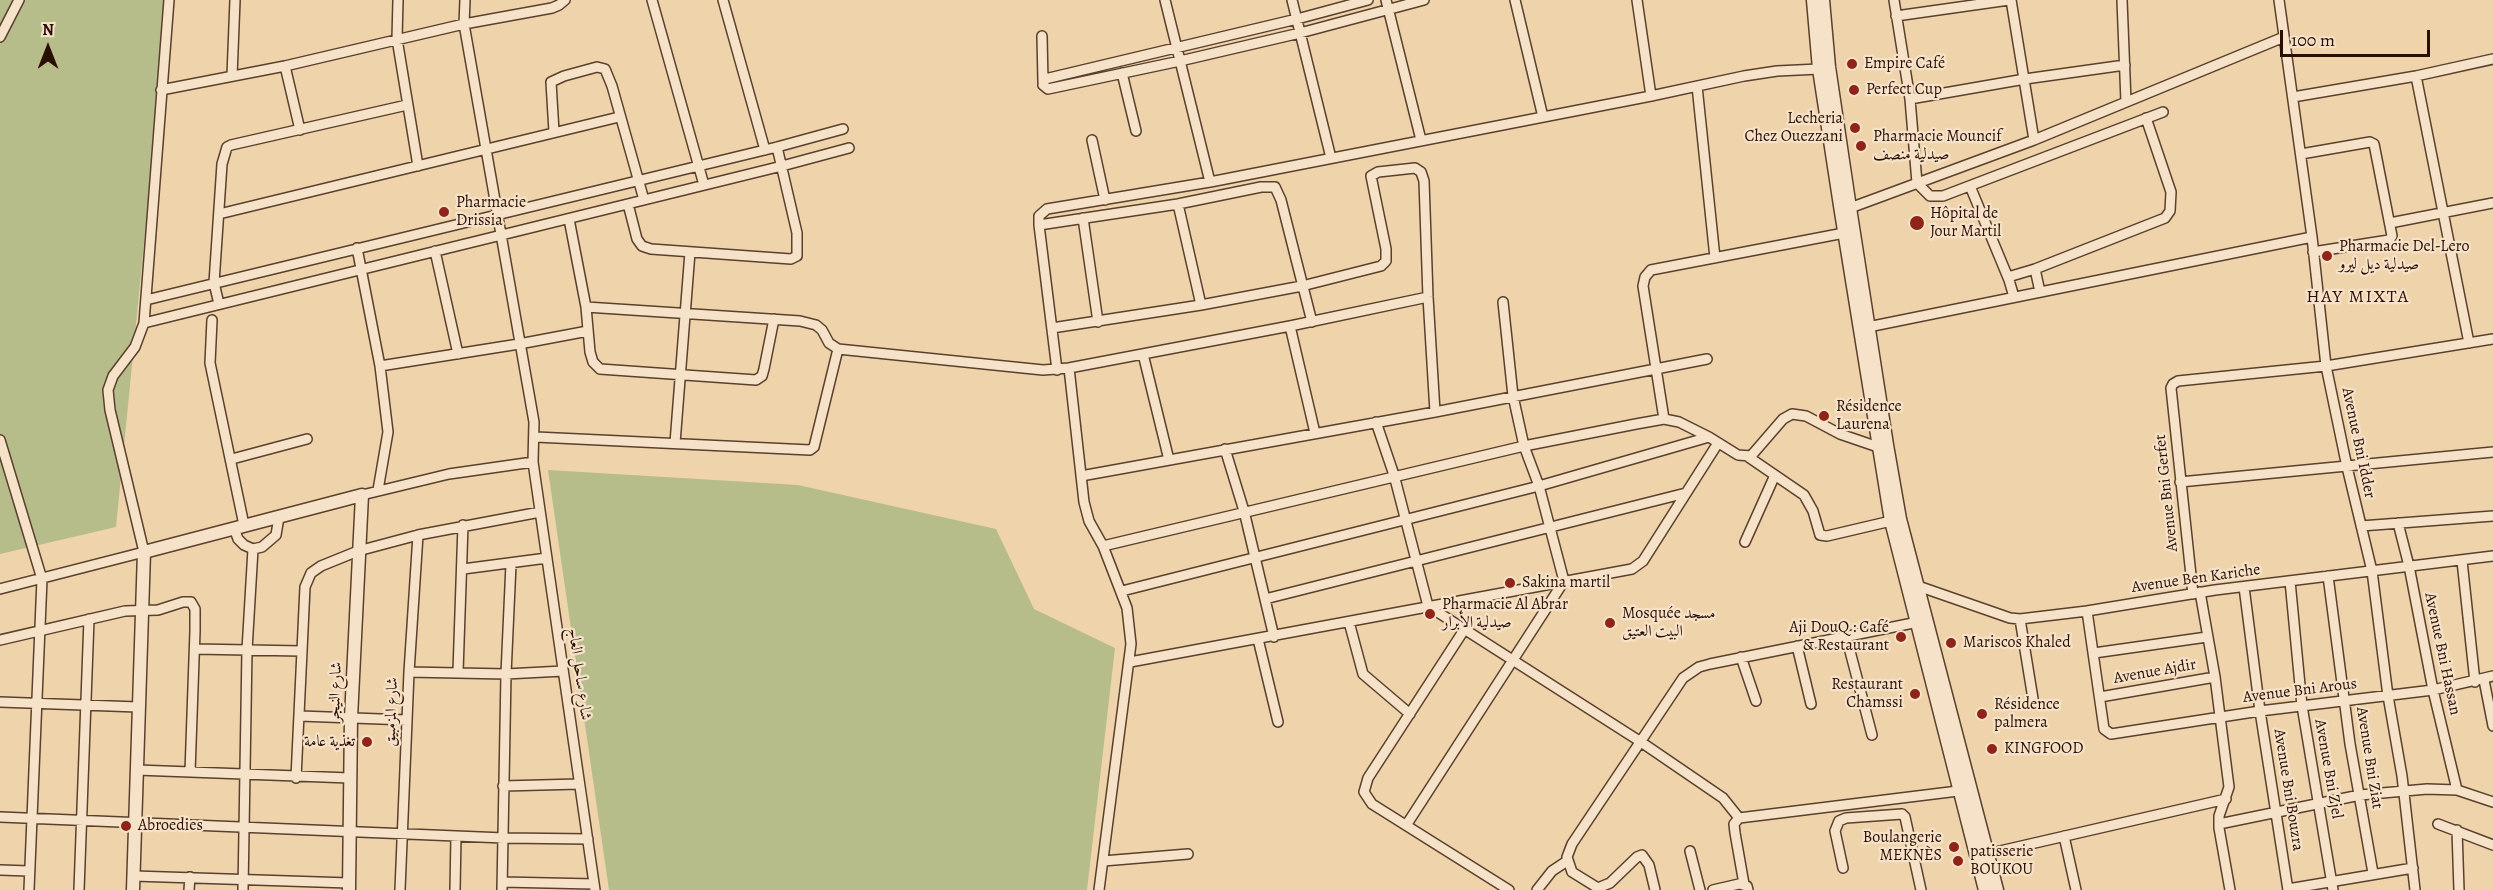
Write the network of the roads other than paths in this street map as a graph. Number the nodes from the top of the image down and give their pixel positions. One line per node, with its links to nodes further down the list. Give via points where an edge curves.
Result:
1 (19, 0): 27 (street)
2 (169, 0): 42 (street)
3 (236, 0): 37 (street)
4 (398, 0): 29 (street)
5 (465, 0): 24 (street, شارع ساحل العاج)
6 (565, 0): 24 (street, via 552,8)
7 (652, 0): 66 (street)
8 (723, 0): 62 (street)
9 (1165, 0): 30 (street)
10 (1292, 0): 23 (street)
11 (1368, 0): 23 (street)
12 (1424, 0): 21 (street)
13 (1515, 0): 50 (street)
14 (1637, 0): 43 (street)
15 (1813, 0): 35 (street)
16 (1823, 0): 78 (street)
17 (1893, 0): 22 (street)
18 (2010, 0): 22 (street); 39 (street)
19 (2122, 0): 33 (street)
20 (2279, 0): 28 (street, Avenue Bni Idder)
21 (1387, 4): 25 (street); 57 (street)
22 (1896, 16): 45 (street)
23 (1297, 19): 25 (street); 30 (street)
24 (464, 24): 29 (street); 61 (street, شارع ساحل العاج)
25 (1300, 33): 32 (street); 64 (street)
26 (1042, 36): 40 (street)
27 (0, 37)
28 (2284, 37): 44 (street, Avenue Bni Idder); 46 (street)
29 (397, 39): 34 (street); 47 (street)
30 (1177, 48): 32 (street); 40 (street)
31 (2493, 59): 38 (street)
32 (1180, 61): 36 (street); 69 (street)
33 (2125, 65): 39 (street); 46 (street)
34 (285, 66): 37 (street); 53 (street)
35 (1819, 69): 41 (street, via 1777,71); 86 (street)
36 (1122, 73): 40 (street, via 1048,89); 54 (street)
37 (232, 76): 42 (street)
38 (2416, 76): 44 (street); 79 (street)
39 (2025, 79): 45 (street); 58 (street)
40 (1043, 82)
41 (1697, 86): 43 (street); 93 (street)
42 (161, 90): 102 (street)
43 (1651, 96): 50 (street)
44 (2293, 97): 63 (street, Avenue Bni Idder)
45 (1910, 99): 70 (street)
46 (2126, 102): 58 (street)
47 (407, 105): 53 (street); 65 (street)
48 (2163, 112): 51 (street)
49 (619, 117): 55 (street); 55 (street, via 606,71 597,67 551,82); 68 (street)
50 (1543, 117): 57 (street)
51 (2146, 118): 72 (street); 95 (street, via 2171,192 2170,211 2165,218)
52 (843, 129): 59 (street)
53 (300, 130): 81 (street, via 227,147)
54 (1136, 131)
55 (554, 132): 61 (street)
56 (1092, 140): 74 (street)
57 (1421, 140): 64 (street)
58 (2034, 140): 70 (street)
59 (777, 147): 62 (street); 67 (street)
60 (849, 148): 67 (street)
61 (487, 149): 65 (street); 80 (street, شارع ساحل العاج)
62 (765, 150): 66 (street)
63 (2301, 154): 84 (street, via 2372,142); 88 (street, Avenue Bni Idder)
64 (1331, 158): 69 (street)
65 (418, 166): 81 (street)
66 (698, 166): 68 (street); 71 (street)
67 (783, 166): 71 (street); 91 (street, via 797,234 796,256 784,259)
68 (637, 180): 73 (street); 80 (street)
69 (1210, 182): 74 (street)
70 (1917, 183): 72 (street, via 1936,197); 78 (street)
71 (704, 185): 73 (street)
72 (1970, 186): 96 (street)
73 (644, 200): 76 (street)
74 (1105, 200): 85 (street, via 1047,209 1039,216)
75 (2493, 203): 79 (street)
76 (628, 204): 83 (street); 91 (street, via 642,246)
77 (1178, 204): 82 (street); 98 (street, via 1275,187); 105 (street)
78 (1850, 208): 114 (street)
79 (2444, 212): 84 (street); 118 (street)
80 (498, 213): 87 (street, شارع ساحل العاج); 89 (street)
81 (219, 214): 97 (street)
82 (1083, 218): 85 (street); 110 (street)
83 (569, 219): 87 (street); 106 (street)
84 (2390, 223): 92 (street, via 2390,240)
85 (1038, 225): 115 (street)
86 (1844, 233): 93 (street); 142 (street)
87 (502, 235): 90 (street); 119 (street, شارع ساحل العاج)
88 (2312, 237): 92 (street, Avenue Bni Idder); 99 (street)
89 (357, 248): 94 (street); 97 (street)
90 (435, 251): 94 (street); 121 (street)
91 (690, 252): 107 (street)
92 (2313, 252): 125 (street, Avenue Bni Idder)
93 (1715, 258): 128 (street, via 1651,270 1645,277 1643,286)
94 (361, 269): 104 (street); 124 (street)
95 (2035, 269): 96 (street); 99 (street)
96 (2008, 277): 101 (street)
97 (214, 283): 102 (street); 104 (street)
98 (1302, 286): 100 (street, via 1384,263 1386,249 1371,176 1410,167 1421,172 1424,181); 105 (street); 111 (street)
99 (2040, 292): 101 (street)
100 (1428, 297): 111 (street); 131 (street)
101 (2014, 297): 114 (street)
102 (146, 300): 112 (street)
103 (1503, 302): 130 (street)
104 (219, 304): 112 (street)
105 (1201, 305): 110 (street)
106 (586, 307): 107 (street); 116 (street)
107 (684, 312): 109 (street); 129 (street)
108 (212, 320): 146 (street, via 210,363)
109 (774, 320): 120 (street, via 816,325); 129 (street, via 759,379)
110 (1098, 322): 115 (street)
111 (1312, 322): 113 (street)
112 (144, 323): 174 (street, via 135,347 113,376 108,390)
113 (1290, 326): 122 (street); 134 (street)
114 (1868, 327): 188 (street)
115 (1052, 328): 127 (street)
116 (588, 331): 119 (street); 129 (street, via 593,362 600,369)
117 (2493, 339): 118 (street)
118 (2469, 343): 125 (street)
119 (519, 344): 121 (street); 135 (street, شارع ساحل العاج)
120 (838, 350): 127 (street); 139 (street, via 812,450)
121 (458, 354): 124 (street)
122 (1143, 354): 126 (street); 147 (street)
123 (1707, 359): 128 (street)
124 (380, 366): 155 (street, via 388,432)
125 (2326, 366): 149 (street, Avenue Bni Idder); 153 (street, Avenue Bni Gerfet, via 2178,381 2171,388)
126 (1069, 368): 127 (street); 151 (street)
127 (1057, 370)
128 (1657, 370): 130 (street); 132 (street)
129 (680, 375): 139 (street)
130 (1513, 396): 131 (street); 141 (street)
131 (1434, 412): 133 (street)
132 (1664, 419): 136 (street); 141 (street)
133 (1376, 422): 134 (street); 152 (street)
134 (1315, 433): 143 (street)
135 (536, 437): 139 (street); 148 (street, شارع ساحل العاج)
136 (1709, 437): 140 (street); 154 (street)
137 (307, 439): 146 (street)
138 (0, 440): 185 (street)
139 (675, 443)
140 (1718, 443): 145 (street); 156 (street)
141 (1524, 446): 152 (street); 154 (street)
142 (1878, 447): 145 (street, via 1840,434 1806,416 1792,414 1783,419 1756,453); 163 (street)
143 (1225, 449): 147 (street); 158 (street)
144 (2493, 452): 149 (street)
145 (1746, 456): 150 (street)
146 (231, 459): 167 (street)
147 (1169, 460): 151 (street)
148 (533, 462): 155 (street, via 449,474); 159 (street, شارع ساحل العاج)
149 (2347, 467): 153 (street); 166 (street, Avenue Bni Idder)
150 (1775, 475): 163 (street, via 1804,495 1820,535); 170 (street)
151 (1081, 476): 171 (street, via 1086,513)
152 (1394, 476): 158 (street); 162 (street)
153 (2180, 482): 192 (street, Avenue Bni Gerfet)
154 (1539, 486): 162 (street); 168 (street)
155 (378, 490): 157 (street)
156 (1686, 493): 168 (street); 186 (street, via 1637,566 1623,572)
157 (362, 495): 161 (street); 173 (street, شارع النيجر)
158 (1244, 511): 171 (street); 175 (street)
159 (540, 512): 165 (street); 177 (street, شارع ساحل العاج)
160 (2493, 516): 164 (street)
161 (279, 517): 167 (street); 172 (street, via 273,539)
162 (1405, 519): 175 (street); 178 (street)
163 (1891, 521): 188 (street)
164 (2398, 523): 166 (street); 181 (street, Avenue Bni Hassan)
165 (463, 525): 169 (street); 182 (street)
166 (2361, 526): 183 (street, Avenue Bni Idder)
167 (239, 527): 172 (street, via 241,543); 174 (street)
168 (1550, 528): 178 (street); 186 (street)
169 (418, 535): 173 (street); 217 (street, شارع المزمبيق)
170 (1745, 542)
171 (1103, 546): 191 (street)
172 (253, 549): 210 (street)
173 (358, 551): 211 (street, via 321,566 306,580); 238 (street, شارع النيجر)
174 (144, 552): 185 (street); 195 (street)
175 (1255, 556): 191 (street); 193 (street)
176 (2493, 556): 179 (street, Avenue Ben Kariche)
177 (547, 558): 180 (street); 216 (street, شارع ساحل العاج)
178 (1415, 560): 193 (street); 194 (street)
179 (2462, 561): 181 (street, Avenue Ben Kariche); 221 (street)
180 (511, 564): 182 (street); 219 (street)
181 (2409, 566): 183 (street, Avenue Ben Kariche); 222 (street, Avenue Bni Hassan)
182 (463, 569): 218 (street)
183 (2372, 571): 184 (street, Avenue Ben Kariche); 223 (street, Avenue Bni Idder)
184 (2328, 576): 187 (street, Avenue Ben Kariche); 225 (street, Avenue Bni Ziat)
185 (42, 579): 190 (street); 201 (street)
186 (1564, 581): 194 (street); 214 (street)
187 (2290, 581): 189 (street, Avenue Ben Kariche); 233 (street, Avenue Bni Zjel)
188 (1913, 586): 198 (street, Avenue Ben Kariche); 200 (street); 278 (street)
189 (2244, 587): 192 (street, Avenue Ben Kariche); 234 (street, Avenue Bni Bouzra)
190 (0, 589)
191 (1122, 591): 215 (street, via 1130,624)
192 (2196, 593): 196 (street, Avenue Ben Kariche); 205 (street, Avenue Bni Gerfet)
193 (1265, 599): 204 (street)
194 (1428, 606): 199 (street); 202 (street)
195 (142, 611): 197 (street); 209 (street, via 191,602 195,613); 232 (street)
196 (2087, 611): 198 (street, Avenue Ben Kariche); 212 (street)
197 (89, 619): 201 (street); 230 (street)
198 (2020, 619): 231 (street)
199 (1349, 622): 204 (street); 235 (street, via 1363,674)
200 (1918, 622): 203 (street); 252 (street)
201 (41, 630): 207 (street); 228 (street)
202 (1464, 630): 214 (street); 235 (street)
203 (1846, 636): 208 (street); 242 (street)
204 (1274, 637): 206 (street)
205 (2207, 637): 212 (street); 220 (street, Avenue Bni Gerfet)
206 (1258, 639): 215 (street); 240 (street)
207 (0, 640)
208 (1797, 646): 213 (street); 229 (street)
209 (195, 649): 210 (street); 245 (street)
210 (247, 650): 211 (street); 246 (street)
211 (301, 651): 236 (street)
212 (2094, 653): 224 (street)
213 (1741, 657): 226 (street); 243 (street, via 1691,671)
214 (1512, 660): 243 (street); 264 (street)
215 (1130, 662): 279 (street)
216 (563, 671): 219 (street); 249 (street, شارع ساحل العاج)
217 (409, 672): 218 (street); 239 (street, شارع المزمبيق)
218 (458, 672): 219 (street)
219 (506, 674): 250 (street)
220 (2215, 676): 224 (street, Avenue Ajdir); 237 (street, Avenue Bni Gerfet)
221 (2484, 679): 222 (street, Avenue Bni Arous); 241 (street)
222 (2433, 690): 223 (street, Avenue Bni Arous); 251 (street, Avenue Bni Hassan)
223 (2388, 696): 225 (street, Avenue Bni Arous); 253 (street, Avenue Bni Idder)
224 (2100, 697): 237 (street, Avenue Bni Arous, via 2104,729 2110,734)
225 (2344, 700): 233 (street, Avenue Bni Arous); 254 (street, Avenue Bni Ziat)
226 (1756, 701)
227 (0, 702): 228 (street)
228 (37, 704): 230 (street); 261 (street)
229 (1811, 704)
230 (85, 705): 232 (street); 262 (street)
231 (2034, 705)
232 (138, 706): 244 (street)
233 (2302, 706): 234 (street, Avenue Bni Arous); 257 (street, Avenue Bni Zjel)
234 (2260, 711): 237 (street, Avenue Bni Arous); 258 (street, Avenue Bni Bouzra)
235 (1410, 714): 264 (street, via 1368,778 1364,792 1372,804)
236 (300, 716): 238 (street); 247 (street)
237 (2221, 717): 255 (street, Avenue Bni Gerfet, via 2229,787)
238 (351, 718): 239 (street); 248 (street, شارع النيجر)
239 (407, 720): 270 (street, شارع المزمبيق)
240 (1278, 722)
241 (2493, 726)
242 (1872, 735)
243 (1641, 742): 260 (street, via 1723,798); 280 (street, via 1572,844)
244 (137, 770): 245 (street); 263 (street)
245 (190, 772): 246 (street)
246 (244, 774): 247 (street); 267 (street)
247 (296, 778): 248 (street)
248 (350, 778): 269 (street, شارع النيجر)
249 (579, 784): 250 (street); 274 (street, شارع ساحل العاج)
250 (503, 786): 273 (street)
251 (2457, 790): 253 (street); 256 (street)
252 (1958, 791): 260 (street); 309 (street)
253 (2403, 791): 254 (street); 281 (street, Avenue Bni Idder)
254 (2360, 795): 257 (street); 285 (street, Avenue Bni Ziat)
255 (2226, 800): 265 (street, Avenue Bni Gerfet); 272 (street)
256 (2493, 802)
257 (2319, 803): 258 (street); 292 (street, Avenue Bni Zjel)
258 (2276, 812): 265 (street); 313 (street, Avenue Bni Bouzra)
259 (0, 818): 261 (street)
260 (1739, 818): 294 (street, via 1734,824)
261 (31, 819): 262 (street); 284 (street)
262 (80, 821): 263 (street); 296 (street)
263 (136, 823): 267 (street); 286 (street)
264 (1407, 824): 303 (street)
265 (2219, 824): 312 (street, Avenue Bni Gerfet)
266 (2438, 824): 268 (street)
267 (244, 827): 269 (street); 288 (street)
268 (2457, 830): 275 (street); 315 (street)
269 (350, 832): 270 (street); 290 (street, شارع النيجر)
270 (403, 834): 271 (street); 300 (street, شارع المزمبيق)
271 (456, 836): 273 (street); 301 (street)
272 (2064, 836): 278 (street); 311 (street)
273 (504, 838): 274 (street); 291 (street)
274 (588, 839): 293 (street, شارع ساحل العاج)
275 (2493, 845)
276 (1690, 851): 306 (street)
277 (1188, 854): 279 (street)
278 (1987, 854): 310 (street)
279 (1103, 861): 302 (street)
280 (1567, 861): 304 (street, via 1552,871); 305 (street, via 1572,872 1598,888 1610,883 1642,855 1649,865)
281 (2413, 867): 285 (street); 314 (street, Avenue Bni Idder)
282 (1843, 868): 308 (street, via 1835,831 1839,821 1902,814)
283 (0, 870): 284 (street)
284 (29, 871): 295 (street)
285 (2373, 873): 292 (street)
286 (134, 876): 287 (street); 297 (street)
287 (190, 878): 288 (street); 298 (street)
288 (243, 879): 289 (street); 299 (street)
289 (295, 886): 290 (street)
290 (349, 886)
291 (502, 886): 293 (street)
292 (2332, 886): 313 (street)
293 (594, 887)
294 (1746, 887): 307 (street)
295 (28, 890)
296 (79, 890)
297 (133, 890)
298 (189, 890)
299 (243, 890)
300 (400, 890)
301 (455, 890)
302 (1100, 890)
303 (1509, 890)
304 (1537, 890)
305 (1655, 890)
306 (1700, 890)
307 (1713, 890)
308 (1921, 890)
309 (1985, 890)
310 (1997, 890)
311 (2076, 890)
312 (2230, 890)
313 (2288, 890)
314 (2415, 890)
315 (2459, 890)

